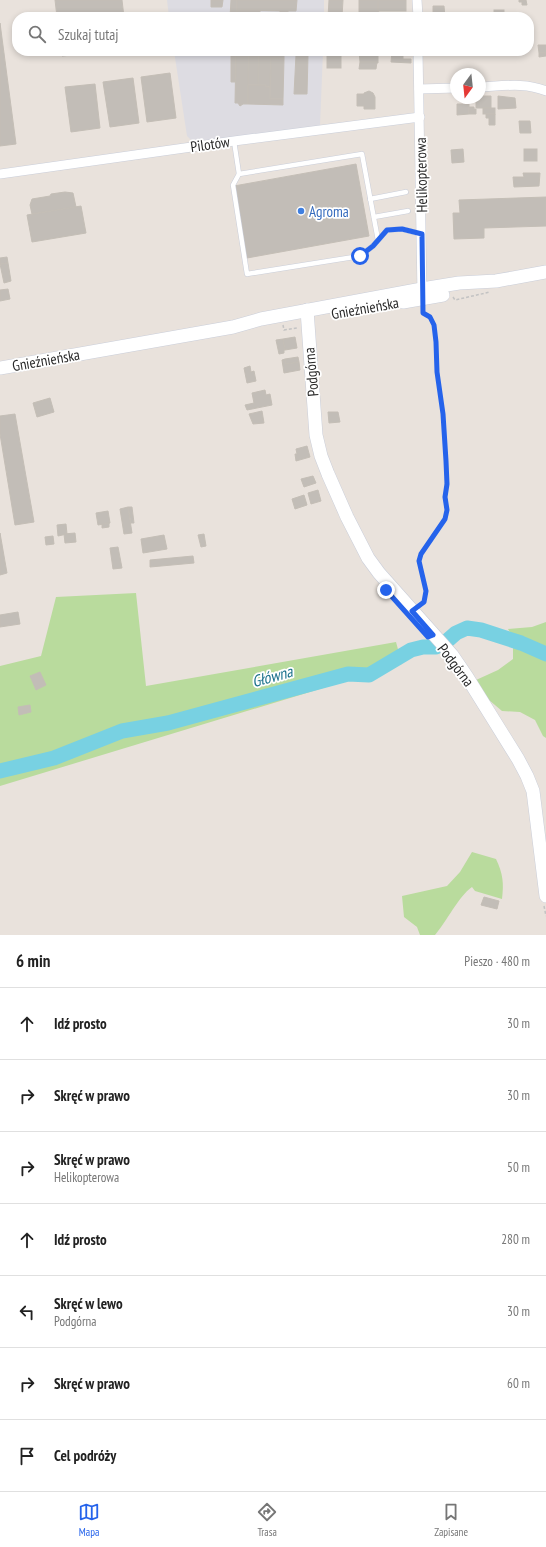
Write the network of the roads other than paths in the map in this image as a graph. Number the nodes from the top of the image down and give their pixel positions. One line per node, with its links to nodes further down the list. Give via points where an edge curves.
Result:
1 (418, 0): 2 (street)
2 (418, 12)
3 (418, 56): 6 (street, Helikopterowa)
4 (486, 87): 7 (street, via 521,85)
5 (450, 88): 6 (street)
6 (419, 89): 8 (street, Helikopterowa)
7 (546, 91)
8 (420, 117): 9 (street, Pilotów); 16 (street, Helikopterowa)
9 (234, 141): 10 (street, Pilotów); 11 (lane)
10 (0, 174)
11 (239, 174): 13 (lane, via 362,154); 17 (lane, via 233,185 247,274 360,256)
12 (406, 192): 13 (lane)
13 (370, 199): 15 (lane)
14 (408, 210): 15 (lane)
15 (374, 217): 17 (lane)
16 (422, 234): 17 (lane, via 402,229 387,230); 20 (street, Helikopterowa)
17 (378, 240)
18 (546, 272): 19 (main road, Gnieźnieńska)
19 (493, 287): 20 (main road, Gnieźnieńska); 20 (main road, Gnieźnieńska, via 459,283)
20 (422, 294): 21 (main road, Gnieźnieńska)
21 (304, 319): 22 (main road, Gnieźnieńska); 22 (main road, Gnieźnieńska, via 261,319); 24 (main road, Podgórna, via 316,435 326,468 368,558 452,655 527,776 534,798)
22 (233, 327): 23 (main road, Gnieźnieńska)
23 (0, 368)
24 (544, 899)

